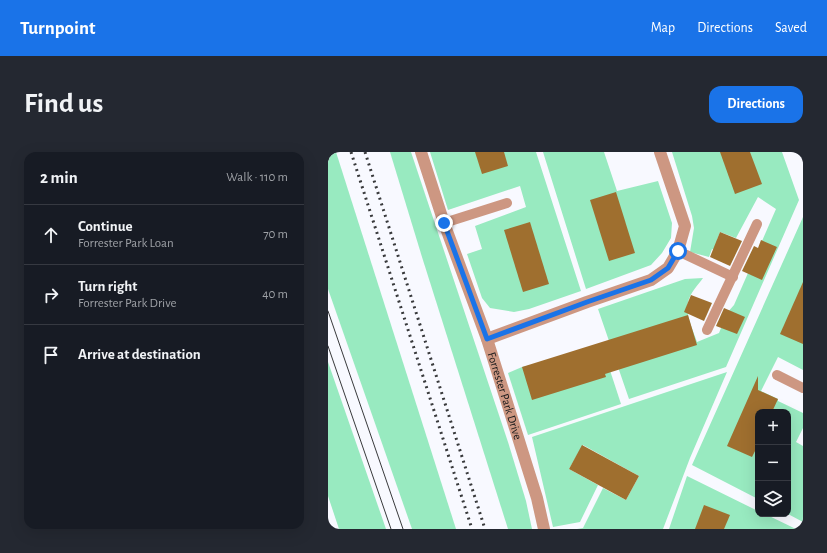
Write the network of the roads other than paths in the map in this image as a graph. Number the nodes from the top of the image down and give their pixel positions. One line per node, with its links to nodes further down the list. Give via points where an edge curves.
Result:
1 (421, 152): 4 (street, Forrester Park Drive)
2 (660, 152): 6 (street, via 685,226)
3 (507, 203): 4 (lane)
4 (444, 223): 9 (street, Forrester Park Drive)
5 (757, 224): 7 (lane)
6 (678, 251): 7 (lane); 9 (street, via 668,268 651,280)
7 (732, 277): 8 (lane)
8 (707, 330)
9 (487, 339): 12 (street, Forrester Park Drive, via 537,498)
10 (777, 375): 11 (lane)
11 (803, 388)
12 (544, 529)

